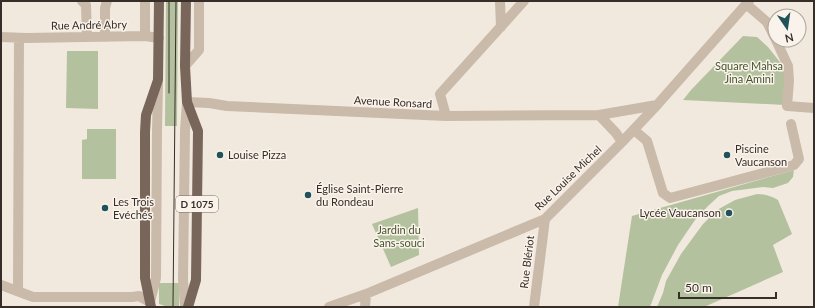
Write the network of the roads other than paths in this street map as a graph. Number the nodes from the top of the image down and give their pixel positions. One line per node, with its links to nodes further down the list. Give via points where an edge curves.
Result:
1 (82, 1): 13 (street, via 86,5)
2 (106, 1): 14 (street)
3 (145, 1): 12 (street)
4 (159, 1): 17 (main road)
5 (186, 1): 19 (main road, D 1075)
6 (200, 1): 19 (street, via 199,50)
7 (500, 1): 11 (street)
8 (524, 1): 11 (street)
9 (748, 2): 10 (street); 21 (street, Rue Louise Michel)
10 (767, 22)
11 (501, 27): 24 (street, via 440,94)
12 (145, 36): 14 (street, Rue André Abry); 17 (street, Rue André Abry)
13 (87, 37): 14 (street, Rue André Abry); 16 (street, Rue André Abry)
14 (105, 37)
15 (1, 38): 16 (street, Rue André Abry)
16 (19, 38): 30 (street)
17 (159, 38): 32 (main road, via 158,80 146,115 145,132 145,278)
18 (780, 48): 22 (street, via 788,66 787,106)
19 (185, 66): 20 (main road, D 1075)
20 (187, 102): 24 (street, Avenue Ronsard); 33 (street, D 1075, via 183,279); 34 (main road, D 1075, via 198,131 196,280)
21 (657, 105): 23 (street, Avenue Ronsard); 26 (street, Rue Louise Michel)
22 (814, 108)
23 (599, 115): 24 (street, Avenue Ronsard); 27 (street)
24 (446, 116)
25 (791, 124): 26 (street, via 799,159 794,165 670,198 663,193 647,141)
26 (634, 130): 27 (street, Rue Louise Michel)
27 (622, 142): 28 (street, Rue Louise Michel)
28 (545, 219): 31 (street, Rue Louise Michel); 37 (street, Rue Blériot)
29 (1, 285): 30 (street)
30 (18, 290): 32 (street, via 34,297 139,296)
31 (366, 294): 35 (street, Rue Louise Michel); 36 (street)
32 (150, 305)
33 (185, 307)
34 (188, 307)
35 (329, 307)
36 (365, 307)
37 (534, 307)

